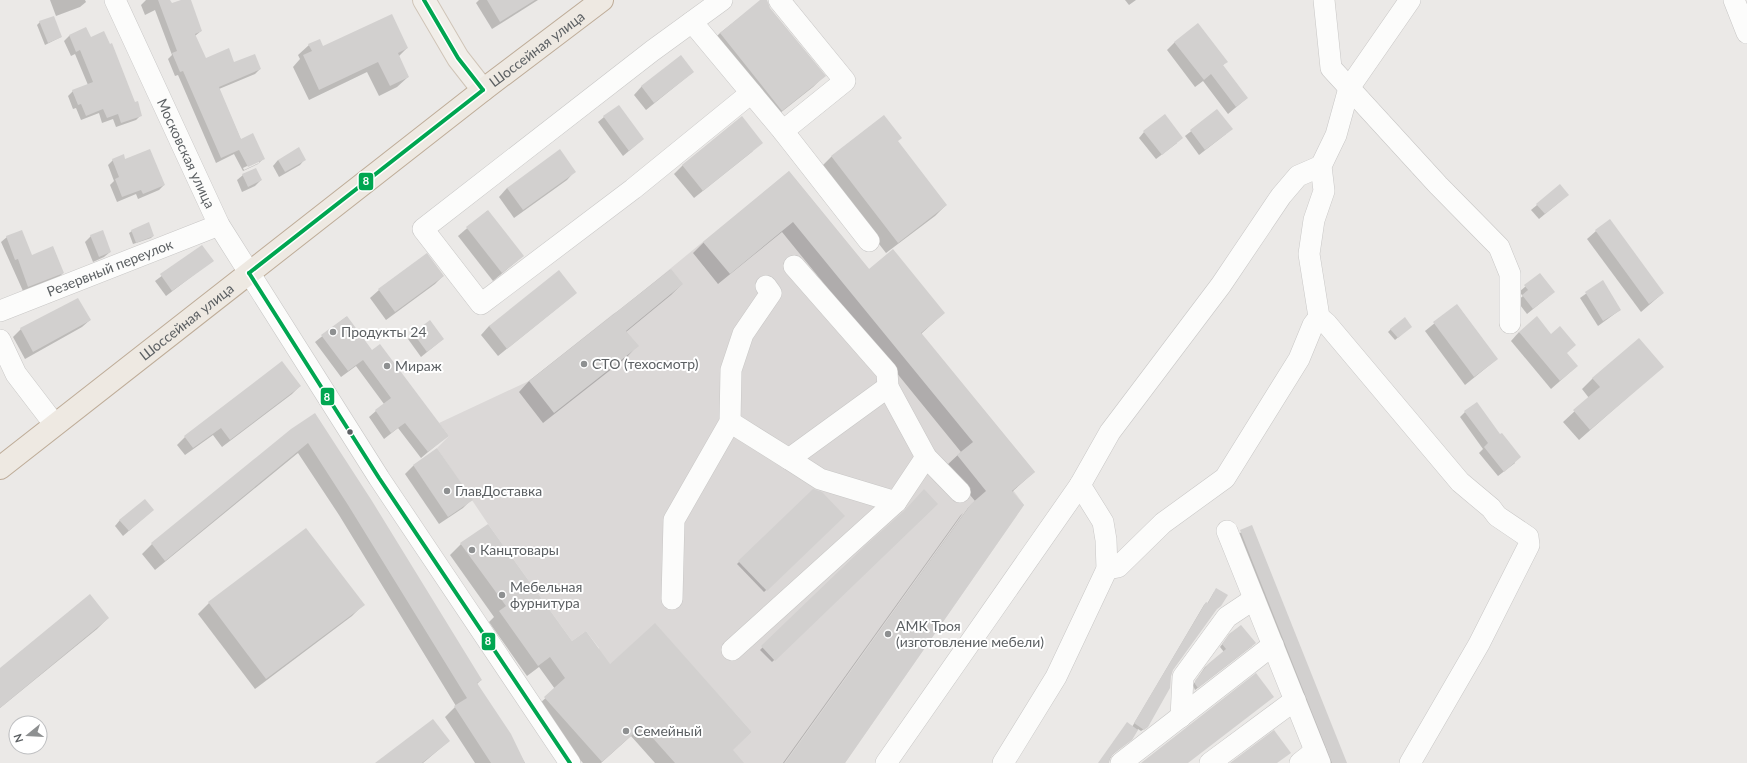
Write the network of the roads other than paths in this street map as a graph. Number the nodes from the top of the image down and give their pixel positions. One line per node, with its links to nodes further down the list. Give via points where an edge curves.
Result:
1 (115, 0): 16 (street, Московская улица)
2 (424, 0): 12 (main road, via 458,58)
3 (602, 0): 12 (highway, Шоссейная улица)
4 (722, 0): 9 (street)
5 (780, 0): 14 (street, via 845,81)
6 (1324, 0): 11 (street, via 1331,68)
7 (1410, 0): 11 (street)
8 (1734, 0): 10 (street)
9 (692, 22): 13 (street); 13 (street, via 652,50 423,229 480,304 633,189)
10 (1747, 33)
11 (1349, 88): 15 (street, via 1336,135); 23 (street, via 1438,185 1500,247 1510,274)
12 (483, 90): 19 (highway, Шоссейная улица)
13 (751, 93): 14 (street)
14 (783, 131): 17 (street)
15 (1321, 166): 22 (street, via 1324,191 1314,220 1309,254); 31 (street, via 1298,176 1281,196 1221,285 1110,432)
16 (219, 225): 19 (street, Московская улица); 21 (street, Резервный переулок)
17 (869, 241)
18 (794, 266): 25 (street, via 887,372)
19 (249, 273): 27 (highway, Шоссейная улица); 43 (street, Московская улица, via 379,478)
20 (766, 286): 26 (street, via 771,293 743,334 731,370)
21 (0, 311)
22 (1319, 317): 35 (street, via 1312,325 1299,359 1225,478 1163,523 1118,567); 48 (street, via 1460,482 1497,516 1528,537 1529,545 1479,644)
23 (1510, 323)
24 (0, 340): 27 (street, via 16,374)
25 (888, 388): 28 (street); 29 (street)
26 (730, 422): 29 (street); 37 (street, via 674,520)
27 (55, 425): 30 (highway, Шоссейная улица)
28 (926, 458): 32 (street); 33 (street)
29 (788, 459): 33 (street, via 820,478)
30 (0, 468)
31 (1080, 485): 35 (street, via 1103,522); 44 (street)
32 (960, 492)
33 (896, 502): 39 (street)
34 (1227, 531): 36 (street)
35 (1107, 570): 45 (street, via 1056,677)
36 (1254, 598): 38 (street); 41 (street, via 1226,617 1183,677)
37 (672, 599)
38 (1273, 646): 40 (street); 41 (street)
39 (732, 650)
40 (1295, 700): 42 (street); 47 (street)
41 (1181, 717): 46 (street)
42 (1312, 759)
43 (570, 763)
44 (886, 763)
45 (1002, 763)
46 (1121, 763)
47 (1210, 763)
48 (1410, 763)

